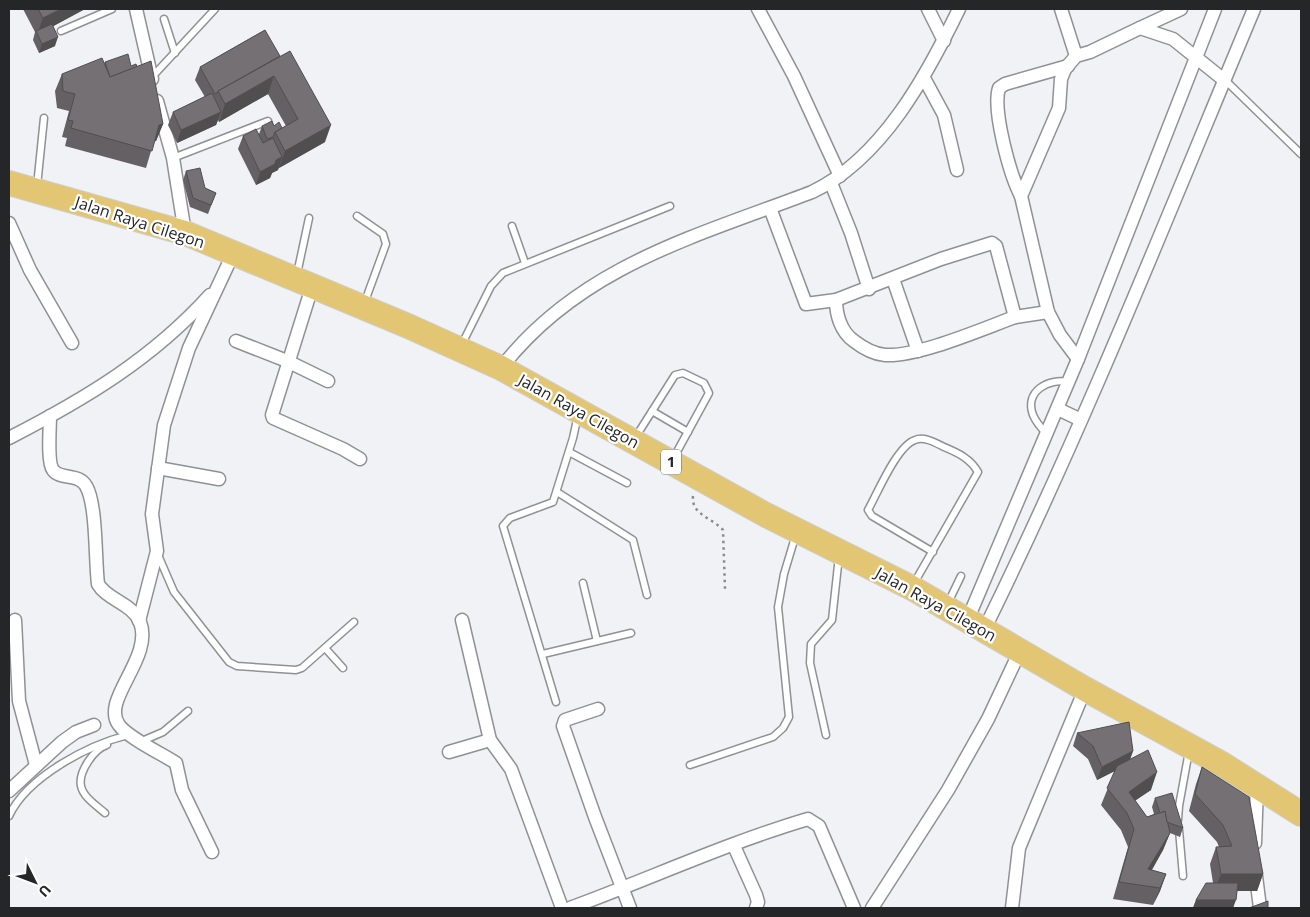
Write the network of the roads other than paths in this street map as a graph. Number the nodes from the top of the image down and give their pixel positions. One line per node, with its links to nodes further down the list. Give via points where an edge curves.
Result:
1 (112, 9): 13 (lane)
2 (136, 9): 18 (street)
3 (215, 9): 15 (lane)
4 (758, 9): 26 (street, via 794,76)
5 (928, 9): 14 (street)
6 (959, 9): 14 (street)
7 (1061, 9): 17 (street)
8 (1181, 9): 12 (street)
9 (1215, 9): 16 (street)
10 (1254, 9): 20 (street)
11 (164, 19): 15 (lane)
12 (1140, 28): 16 (street, via 1173,39); 17 (street)
13 (60, 31)
14 (944, 40): 19 (street)
15 (174, 53): 18 (lane)
16 (1196, 58): 20 (street); 51 (street)
17 (1072, 61): 29 (street, via 1062,79 1059,108); 29 (street, via 998,88 1001,129 1011,172)
18 (152, 78): 24 (street)
19 (924, 78): 25 (street, via 944,115); 26 (street, via 878,138)
20 (1224, 80): 23 (lane); 60 (street)
21 (44, 118): 28 (lane)
22 (268, 121): 24 (lane)
23 (1301, 154)
24 (173, 158): 36 (street)
25 (957, 170)
26 (835, 180): 31 (street); 42 (street)
27 (9, 183): 28 (highway, Jalan Raya Cilegon / 1)
28 (36, 190): 36 (highway, Jalan Raya Cilegon / 1)
29 (1021, 196): 45 (street)
30 (670, 206): 38 (lane)
31 (770, 208): 43 (street, via 804,302 809,305); 53 (street, via 664,249 586,288 539,326)
32 (357, 216): 44 (lane, via 383,234 386,244)
33 (309, 218): 40 (lane)
34 (9, 223): 48 (street, via 30,270)
35 (512, 226): 38 (lane)
36 (185, 233): 37 (highway, Jalan Raya Cilegon / 1)
37 (233, 254): 40 (highway, Jalan Raya Cilegon / 1); 41 (street)
38 (525, 263): 49 (lane, via 495,278)
39 (893, 279): 42 (street); 46 (street, via 992,243 996,246); 50 (street)
40 (304, 284): 44 (highway, Jalan Raya Cilegon / 1); 52 (street)
41 (218, 286): 59 (street, via 185,322 127,371); 68 (street, via 189,348 164,425)
42 (869, 289): 43 (street)
43 (836, 300): 50 (street, via 838,317 845,332 862,347 886,355)
44 (362, 308): 49 (highway, Jalan Raya Cilegon / 1)
45 (1048, 312): 46 (street); 51 (street)
46 (1015, 317): 50 (street)
47 (236, 341): 52 (street)
48 (72, 343)
49 (459, 349): 53 (highway, Jalan Raya Cilegon / 1)
50 (918, 351)
51 (1078, 359): 55 (street)
52 (287, 362): 54 (street); 66 (street, via 273,418)
53 (501, 368): 57 (highway, Jalan Raya Cilegon / 1)
54 (328, 381)
55 (1068, 382): 56 (street); 62 (lane, via 1054,380 1041,385 1035,393 1032,413)
56 (1058, 409): 60 (street); 62 (street)
57 (579, 410): 64 (highway, Jalan Raya Cilegon / 1); 65 (lane)
58 (652, 411): 61 (lane); 61 (lane, via 675,375 683,373 704,383 709,393); 64 (lane)
59 (50, 416): 63 (street); 83 (street, via 51,466 56,473 78,478 86,485 91,501 98,584 103,592 131,609)
60 (1081, 420): 85 (street)
61 (688, 432): 67 (lane)
62 (1047, 434): 85 (street)
63 (9, 438)
64 (633, 441): 67 (highway, Jalan Raya Cilegon / 1)
65 (569, 452): 70 (lane); 71 (lane)
66 (360, 459)
67 (672, 462): 72 (highway, Jalan Raya Cilegon / 1)
68 (158, 468): 69 (street); 73 (street, via 152,514)
69 (219, 479)
70 (627, 483)
71 (557, 492): 79 (lane, via 633,540); 90 (lane, via 550,505 510,518 503,526)
72 (797, 531): 75 (highway, Jalan Raya Cilegon / 1); 103 (lane, via 778,607 789,717 773,737)
73 (157, 551): 83 (street); 88 (lane, via 174,592 229,662 237,666 296,670)
74 (933, 552): 74 (lane, via 978,472 973,463 960,454 917,439 904,446 868,510 872,516); 78 (lane)
75 (840, 553): 78 (highway, Jalan Raya Cilegon / 1); 97 (lane, via 832,620 811,644 810,663)
76 (962, 576): 80 (lane)
77 (583, 584): 87 (lane)
78 (912, 588): 80 (highway, Jalan Raya Cilegon / 1)
79 (647, 595)
80 (945, 608): 85 (highway, Jalan Raya Cilegon / 1)
81 (15, 620): 102 (street, via 19,701)
82 (462, 620): 99 (street)
83 (140, 621): 98 (street, via 142,635 138,656 114,710 118,724)
84 (354, 622): 88 (lane)
85 (976, 625): 89 (highway, Jalan Raya Cilegon / 1)
86 (631, 633): 87 (lane)
87 (597, 641): 90 (lane)
88 (324, 648): 91 (lane)
89 (1020, 650): 92 (highway, Jalan Raya Cilegon / 1); 118 (street, via 988,719 948,790)
90 (543, 654): 93 (lane)
91 (343, 668)
92 (1085, 689): 100 (highway, Jalan Raya Cilegon / 1); 119 (street, via 1019,848)
93 (556, 702)
94 (598, 709): 112 (street, via 570,717 563,726)
95 (188, 711): 98 (lane, via 163,732)
96 (94, 725): 102 (street, via 76,732)
97 (826, 734)
98 (135, 738): 106 (lane, via 103,746 85,768 81,787 84,794); 108 (lane, via 104,742 62,765 22,794); 110 (street, via 176,763 182,790)
99 (490, 740): 101 (street); 113 (street, via 510,770)
100 (1190, 748): 104 (highway, Jalan Raya Cilegon / 1); 111 (lane, via 1179,806)
101 (449, 752)
102 (36, 765): 105 (street)
103 (690, 765)
104 (1257, 786): 107 (highway, Jalan Raya Cilegon / 1); 120 (street, via 1256,857)
105 (9, 791)
106 (105, 812)
107 (1301, 814)
108 (9, 816)
109 (734, 846): 112 (street, via 697,857); 116 (street, via 756,895); 117 (street, via 774,829 808,819 814,822)
110 (212, 852)
111 (1183, 876)
112 (622, 889): 114 (street); 115 (street)
113 (562, 908)
114 (570, 908)
115 (630, 908)
116 (756, 908)
117 (854, 908)
118 (872, 908)
119 (1012, 908)
120 (1260, 908)

